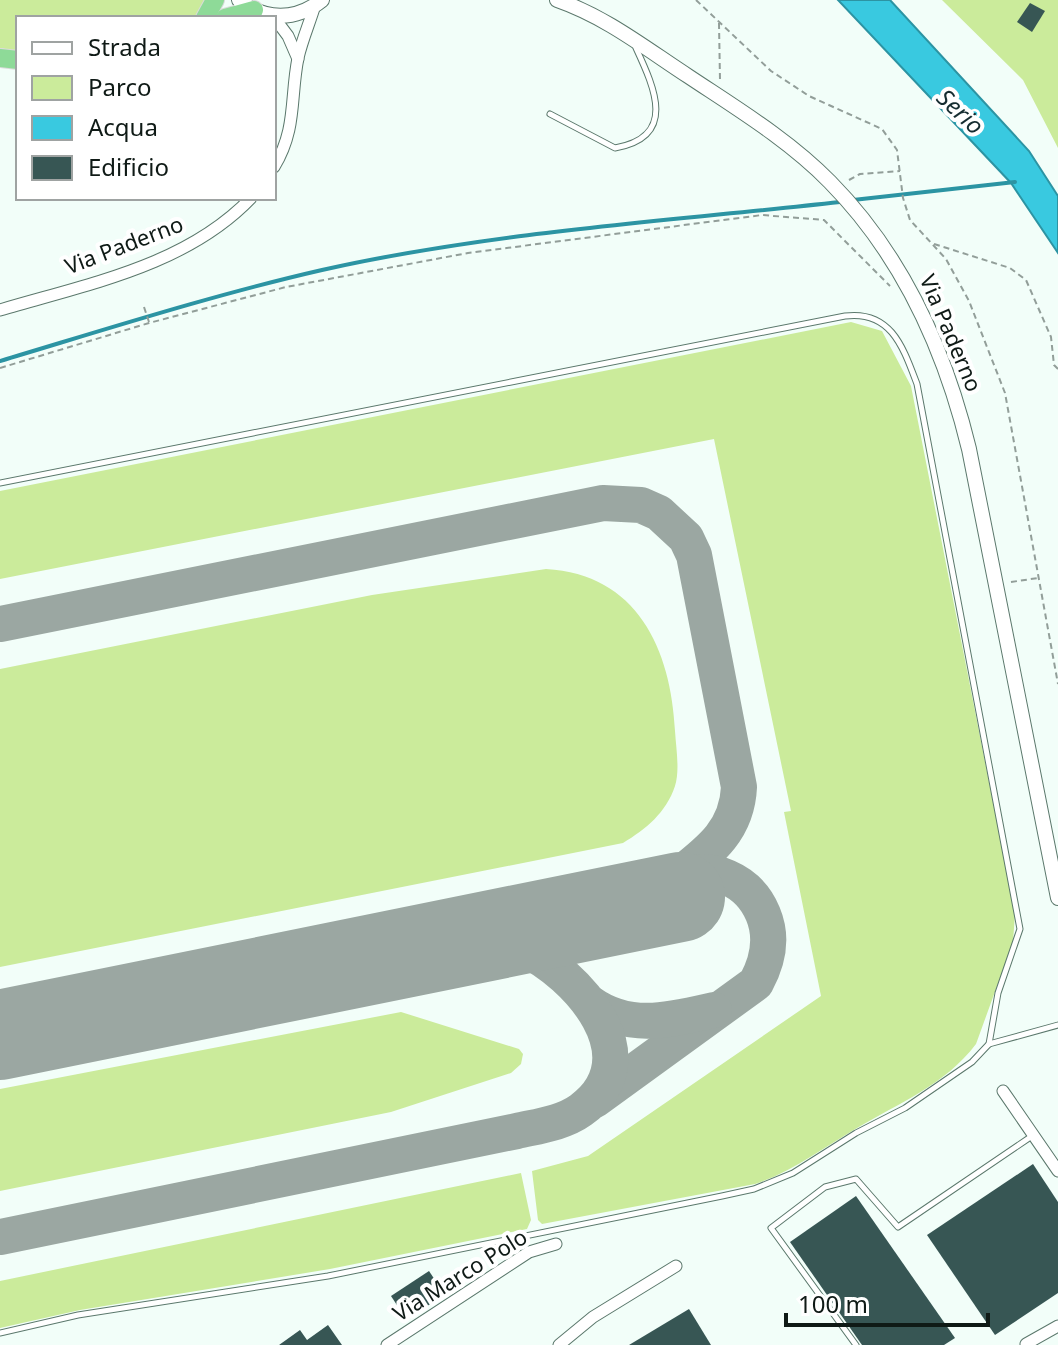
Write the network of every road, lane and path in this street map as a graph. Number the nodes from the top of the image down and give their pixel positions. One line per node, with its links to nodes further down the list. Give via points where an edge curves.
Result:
1 (557, 0): 9 (street, Via Paderno)
2 (696, 0): 8 (path)
3 (318, 2): 6 (street, via 291,16); 10 (street)
4 (246, 5): 5 (highway); 6 (street)
5 (228, 16)
6 (273, 16)
7 (276, 20): 10 (street)
8 (719, 23): 11 (path); 14 (path, via 809,96 882,129 897,150)
9 (631, 36): 11 (street, Via Paderno); 12 (lane, via 656,106 653,130 644,140 615,148)
10 (298, 60): 13 (street, via 295,107)
11 (719, 97): 15 (street, Via Paderno)
12 (550, 114)
13 (276, 163)
14 (901, 173): 15 (path, via 860,174 852,180 835,172); 17 (path, via 903,198 917,230)
15 (826, 178): 26 (street, Via Paderno, via 858,212 906,281 955,392)
16 (249, 200): 20 (street, Via Paderno, via 214,232 161,259)
17 (933, 244): 23 (path, via 1010,268 1026,280 1051,337); 25 (path, via 969,301 1005,393)
18 (894, 289): 21 (path, via 824,220 762,215 468,253 286,287)
19 (144, 307): 21 (path)
20 (0, 310)
21 (148, 321): 22 (path)
22 (0, 368)
23 (1058, 369)
24 (0, 483): 30 (lane, via 845,316 874,317 896,335 917,384 1020,913 1018,943 998,993)
25 (1038, 578): 26 (path); 27 (path)
26 (994, 584): 28 (street, Via Paderno)
27 (1058, 684)
28 (1058, 896)
29 (1058, 1025): 30 (lane)
30 (989, 1044): 37 (lane, via 953,1077 905,1108 793,1173 754,1189 328,1276 78,1315)
31 (1003, 1091): 32 (street)
32 (1033, 1136): 33 (street); 41 (lane, via 898,1227 856,1179 825,1187 771,1228)
33 (1058, 1171)
34 (556, 1244): 39 (street, Via Marco Polo, via 529,1252)
35 (676, 1266): 40 (street, via 593,1317)
36 (1058, 1326): 38 (street)
37 (0, 1333)
38 (1026, 1344)
39 (387, 1345)
40 (559, 1345)
41 (856, 1345)

